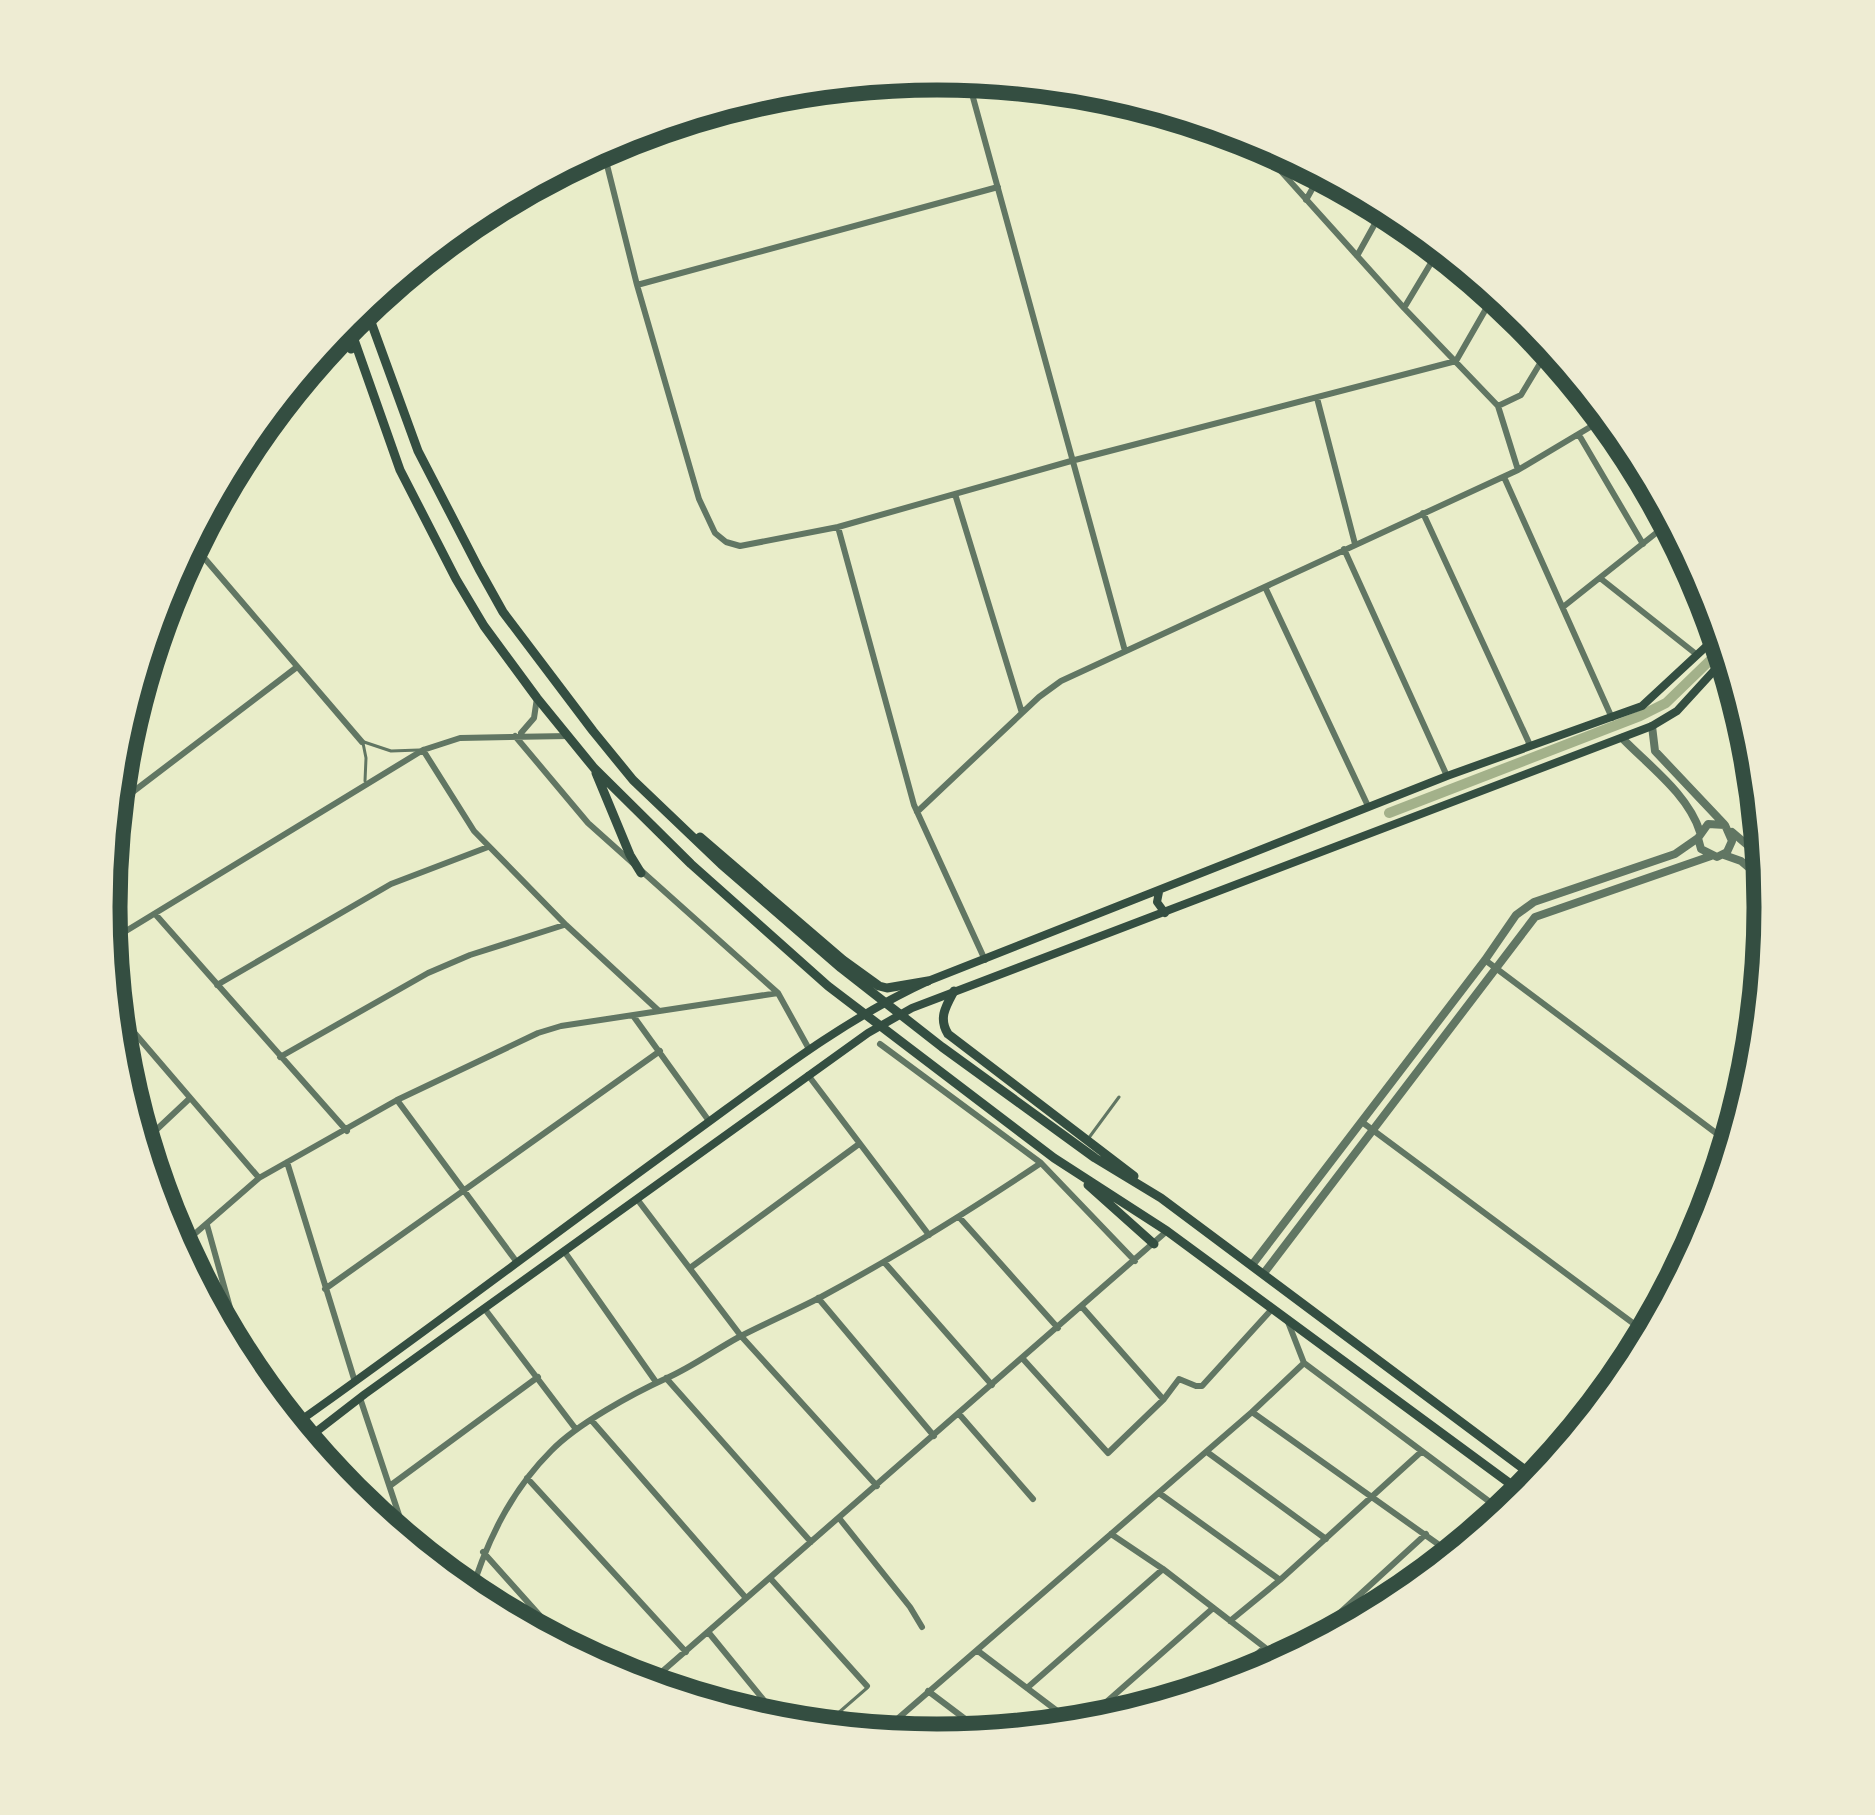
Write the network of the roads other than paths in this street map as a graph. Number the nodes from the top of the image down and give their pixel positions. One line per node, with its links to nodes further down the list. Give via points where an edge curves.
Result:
1 (972, 91): 5 (street)
2 (606, 161): 10 (street)
3 (1273, 162): 6 (street)
4 (1315, 183): 6 (street)
5 (999, 187): 10 (street); 21 (street)
6 (1306, 200): 8 (street)
7 (1378, 219): 8 (street)
8 (1357, 256): 12 (street)
9 (1434, 258): 12 (street)
10 (637, 285): 26 (street, via 715,532 740,546)
11 (1489, 304): 16 (street)
12 (1404, 308): 16 (street)
13 (370, 318): 58 (main road, via 418,452 503,612)
14 (351, 338): 40 (main road, via 400,470 456,579)
15 (1543, 358): 18 (street, via 1521,395)
16 (1456, 362): 17 (street); 18 (street)
17 (1317, 398): 21 (street); 28 (street)
18 (1498, 406): 22 (street)
19 (1596, 424): 20 (street)
20 (1579, 435): 22 (street); 29 (street)
21 (1071, 460): 24 (street); 36 (street)
22 (1518, 470): 23 (street)
23 (1504, 476): 25 (street); 34 (street)
24 (955, 494): 26 (street); 41 (street)
25 (1424, 513): 28 (street); 50 (street)
26 (838, 527): 57 (street)
27 (1662, 529): 29 (street)
28 (1355, 544): 30 (street)
29 (1643, 544): 32 (street)
30 (1344, 549): 33 (street); 53 (street)
31 (201, 554): 38 (street)
32 (1600, 578): 34 (street); 37 (street)
33 (1264, 586): 36 (street); 42 (street)
34 (1563, 608): 43 (street)
35 (1711, 643): 37 (main road)
36 (1125, 651): 41 (street, via 1060,681)
37 (1698, 656): 43 (main road, via 1651,699)
38 (297, 667): 49 (street); 55 (street)
39 (1719, 668): 45 (main road)
40 (537, 698): 46 (street, via 534,718); 47 (main road)
41 (1022, 713): 57 (street)
42 (1324, 716): 44 (lane); 56 (street)
43 (1612, 718): 50 (main road)
44 (1315, 720)
45 (1652, 726): 48 (main road); 59 (street, via 1655,751)
46 (517, 736): 47 (street); 51 (street, via 460,738); 66 (street)
47 (568, 736): 52 (main road)
48 (1622, 738): 60 (street, via 1686,805); 68 (main road)
49 (362, 742): 51 (lane); 54 (lane)
50 (1530, 745): 53 (main road)
51 (423, 750): 54 (street); 61 (street)
52 (594, 768): 66 (main road); 102 (main road, via 828,986)
53 (1447, 776): 56 (main road)
54 (364, 786): 69 (street)
55 (128, 796)
56 (1368, 806): 67 (main road)
57 (917, 812): 74 (street)
58 (669, 816): 77 (main road, via 880,986); 105 (main road, via 942,1047)
59 (1727, 828): 60 (street, via 1714,823); 62 (street); 63 (street, via 1732,841)
60 (1699, 835): 64 (street); 75 (street, via 1665,858 1527,905)
61 (488, 847): 70 (street); 78 (street, via 380,890)
62 (1753, 850)
63 (1723, 855): 64 (street); 65 (street)
64 (1711, 856): 76 (street, via 1535,917)
65 (1754, 872)
66 (641, 873): 80 (street)
67 (1159, 892): 68 (main road); 72 (main road)
68 (1166, 913): 73 (main road)
69 (156, 915): 71 (street); 78 (street)
70 (566, 925): 81 (street); 87 (street, via 428,973)
71 (121, 935)
72 (1037, 940): 73 (main road, via 1046,945); 74 (main road)
73 (1045, 957): 79 (main road)
74 (985, 960): 77 (main road)
75 (1485, 960): 76 (street); 93 (street)
76 (1495, 968): 94 (street); 97 (street)
77 (928, 981): 85 (main road)
78 (218, 985): 87 (street)
79 (954, 991): 88 (main road, via 868,1033); 98 (main road, via 944,1009 948,1034)
80 (778, 993): 81 (street); 85 (street)
81 (659, 1011): 82 (street)
82 (634, 1016): 86 (street); 91 (street, via 538,1033)
83 (129, 1027): 90 (street)
84 (880, 1044): 101 (street)
85 (809, 1049): 92 (main road)
86 (660, 1051): 92 (street); 104 (street)
87 (280, 1057): 95 (street)
88 (808, 1076): 99 (street); 106 (main road)
89 (1119, 1097): 98 (lane)
90 (189, 1099): 96 (street); 103 (street)
91 (397, 1100): 95 (street); 104 (street)
92 (709, 1121): 114 (main road)
93 (1362, 1122): 94 (street); 117 (street)
94 (1373, 1129): 119 (street); 127 (street)
95 (346, 1131): 100 (street)
96 (152, 1134)
97 (1722, 1137)
98 (1087, 1140): 105 (main road)
99 (859, 1144): 110 (street); 118 (street)
100 (287, 1162): 103 (street); 120 (street)
101 (1041, 1163): 107 (street); 115 (street)
102 (1075, 1173): 109 (main road); 112 (main road)
103 (260, 1178): 108 (street)
104 (464, 1190): 114 (street); 120 (street)
105 (1161, 1198): 117 (main road)
106 (637, 1199): 113 (main road); 118 (street)
107 (959, 1217): 110 (street); 128 (street)
108 (207, 1225): 111 (street); 125 (street)
109 (1168, 1232): 112 (street); 124 (main road)
110 (928, 1235): 116 (street)
111 (190, 1239)
112 (1154, 1244): 115 (street)
113 (564, 1251): 123 (main road); 135 (street)
114 (516, 1261): 134 (main road)
115 (1135, 1261): 122 (street)
116 (884, 1262): 121 (street); 136 (street)
117 (1252, 1265): 119 (main road)
118 (690, 1268): 129 (street)
119 (1264, 1273): 139 (main road)
120 (325, 1289): 134 (street)
121 (818, 1298): 129 (street); 148 (street)
122 (1082, 1307): 128 (street); 138 (street)
123 (484, 1308): 132 (street); 137 (main road)
124 (1272, 1309): 126 (main road); 138 (street, via 1202,1386 1181,1379)
125 (232, 1320)
126 (1288, 1322): 131 (street); 140 (main road)
127 (1638, 1327)
128 (1058, 1328): 130 (street)
129 (741, 1336): 133 (street); 155 (street)
130 (1023, 1359): 136 (street); 138 (street, via 1108,1453)
131 (1304, 1364): 141 (street); 150 (street)
132 (538, 1378): 145 (street); 154 (street)
133 (666, 1378): 135 (street); 166 (street)
134 (356, 1382): 143 (main road)
135 (656, 1382): 144 (street)
136 (992, 1385): 142 (street)
137 (360, 1398): 147 (main road); 154 (street)
138 (1163, 1400)
139 (1433, 1400): 140 (main road, via 1424,1413); 149 (main road)
140 (1400, 1403): 146 (main road)
141 (1252, 1412): 151 (street); 158 (street)
142 (958, 1414): 148 (street); 159 (street)
143 (301, 1420)
144 (592, 1421): 145 (street); 173 (street)
145 (575, 1428): 153 (street)
146 (1441, 1432): 149 (main road, via 1450,1421); 156 (main road)
147 (313, 1434)
148 (934, 1436): 155 (street)
149 (1481, 1437): 152 (main road)
150 (1422, 1451): 158 (street); 160 (street)
151 (1207, 1452): 157 (street); 165 (street)
152 (1529, 1472)
153 (527, 1478): 168 (street); 181 (street)
154 (391, 1486): 162 (street)
155 (877, 1486): 161 (street)
156 (1515, 1487)
157 (1159, 1493): 163 (street); 171 (street)
158 (1374, 1496): 164 (street); 165 (street)
159 (1033, 1499)
160 (1495, 1506)
161 (839, 1518): 166 (street); 178 (street)
162 (403, 1525)
163 (1111, 1534): 169 (street); 182 (street)
164 (1426, 1534): 167 (street); 176 (street)
165 (1326, 1539): 171 (street)
166 (812, 1542): 170 (street)
167 (1445, 1548)
168 (483, 1552): 172 (street); 177 (street)
169 (1163, 1569): 174 (street); 187 (street)
170 (770, 1578): 173 (street); 186 (street)
171 (1280, 1580): 175 (street)
172 (474, 1581)
173 (746, 1598): 179 (street)
174 (1212, 1609): 175 (street); 190 (street)
175 (1230, 1621): 180 (street)
176 (1330, 1624)
177 (551, 1627)
178 (922, 1627)
179 (709, 1633): 181 (street); 189 (street)
180 (1264, 1648): 183 (street); 184 (street)
181 (686, 1652): 185 (street)
182 (978, 1652): 187 (street); 188 (street)
183 (1272, 1653)
184 (1244, 1665)
185 (659, 1676)
186 (867, 1686): 192 (lane)
187 (1027, 1688): 191 (street)
188 (928, 1691): 193 (street); 194 (street)
189 (769, 1707)
190 (1106, 1707)
191 (1063, 1715)
192 (833, 1718)
193 (891, 1723)
194 (971, 1724)

